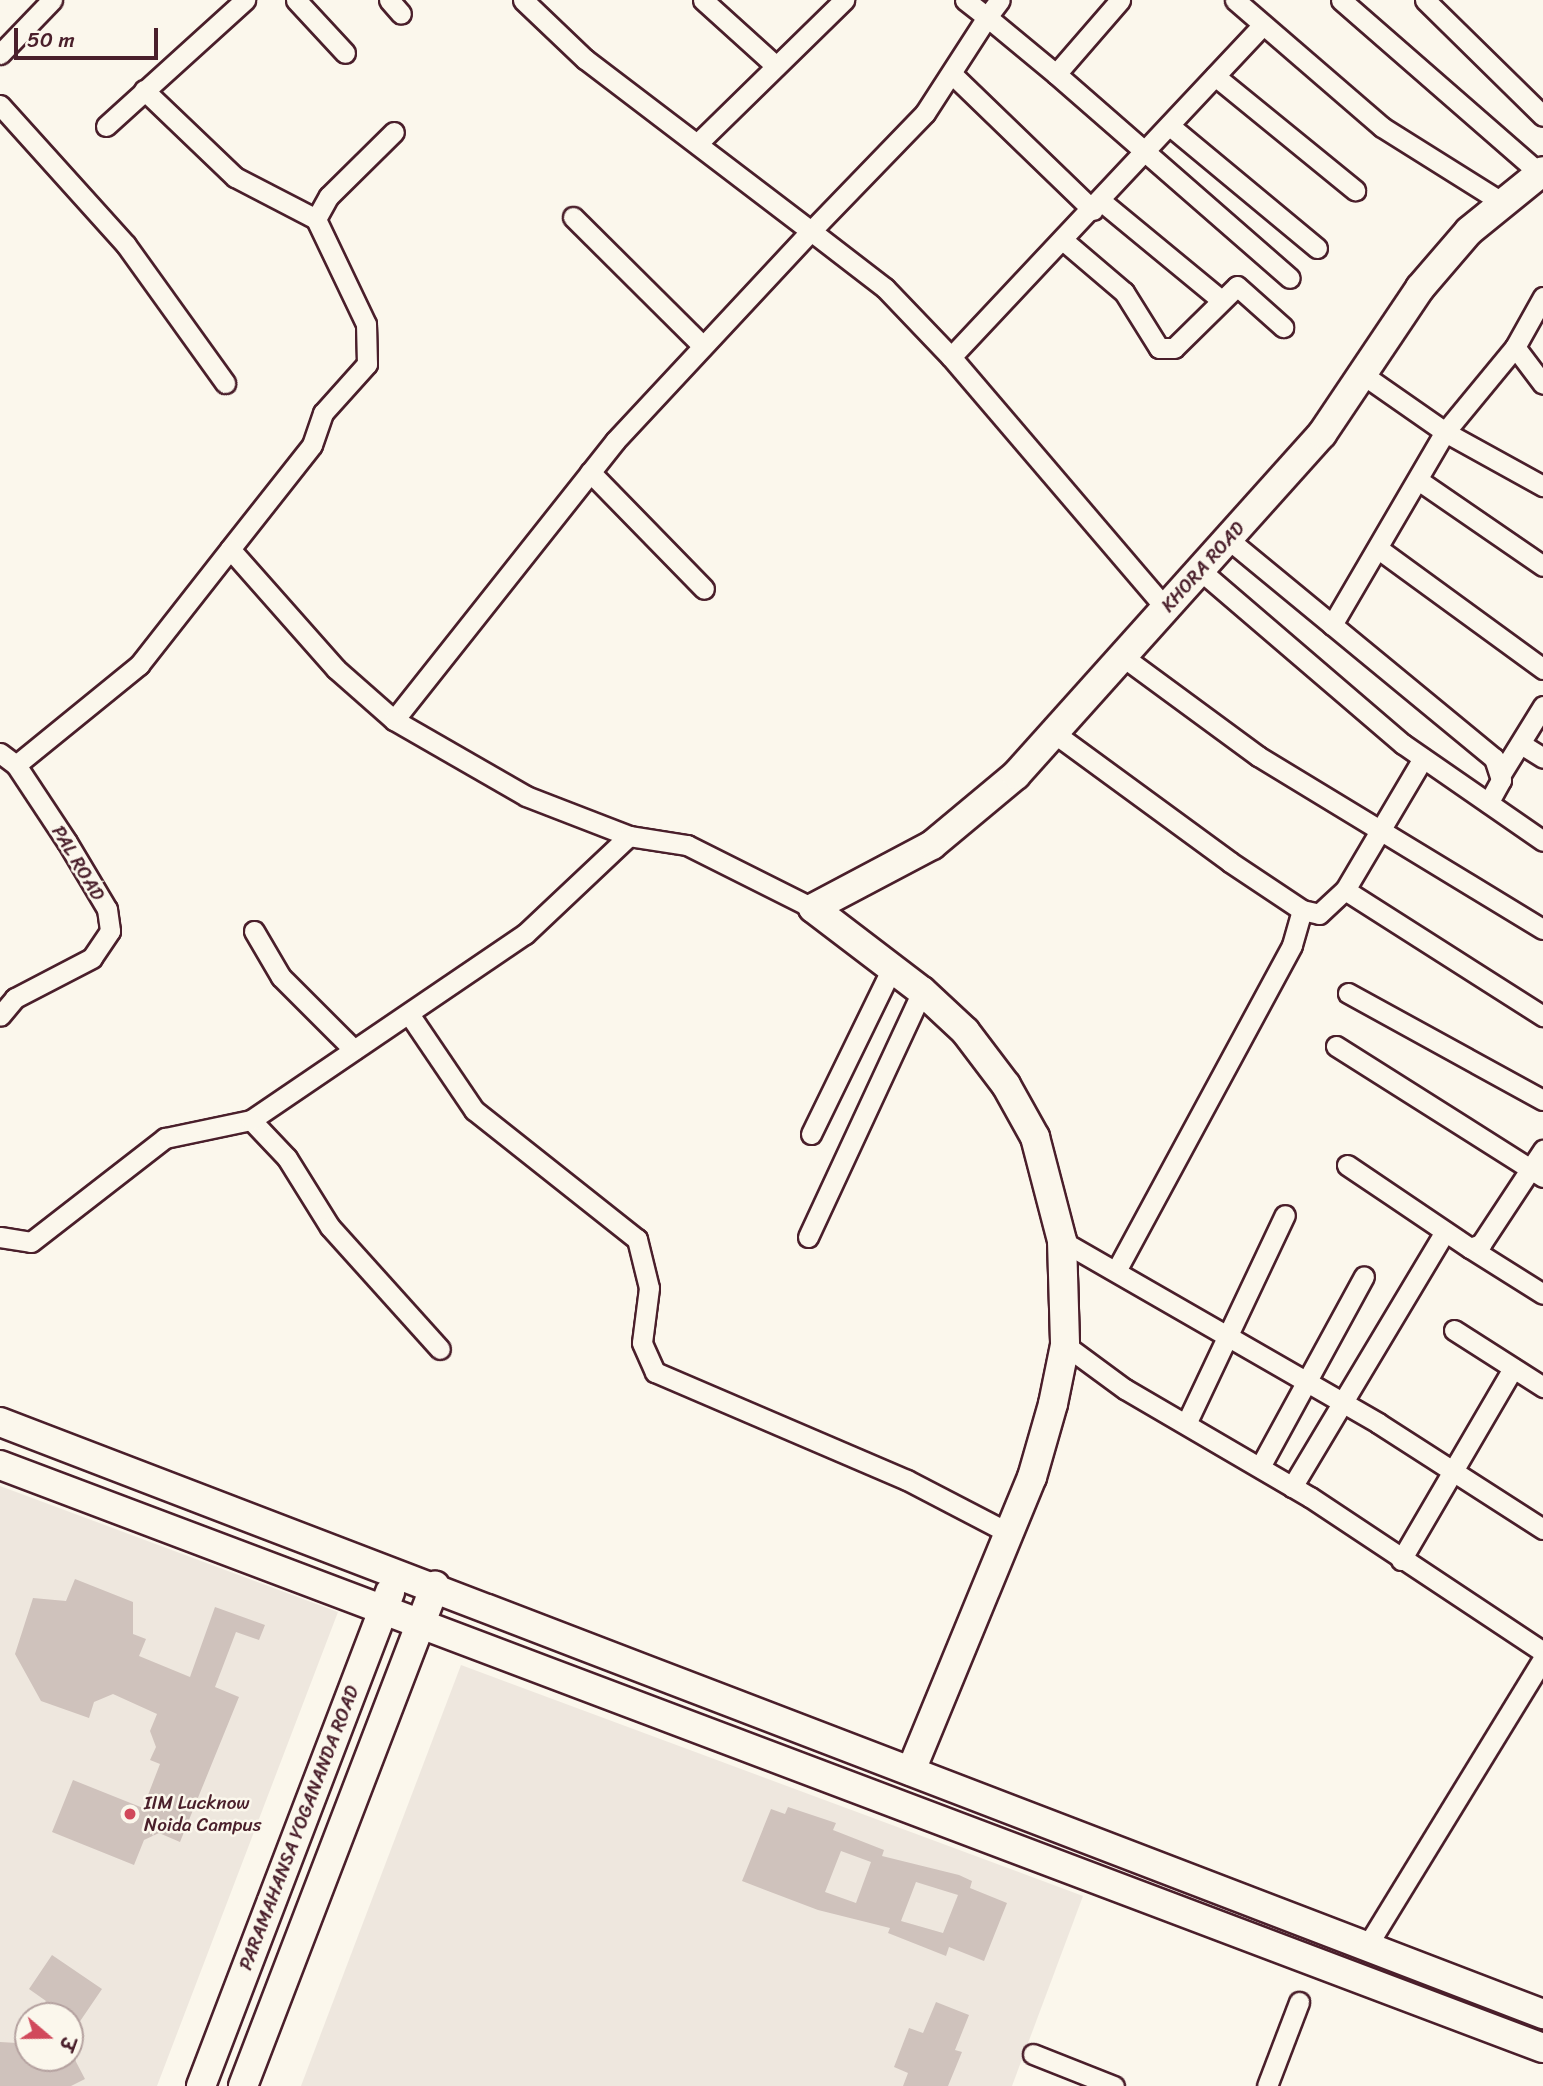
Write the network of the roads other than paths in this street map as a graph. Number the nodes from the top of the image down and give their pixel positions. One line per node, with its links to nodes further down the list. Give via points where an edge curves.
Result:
1 (52, 0): 16 (street)
2 (245, 0): 21 (street)
3 (296, 0): 15 (street)
4 (703, 0): 17 (street)
5 (844, 0): 17 (street)
6 (965, 0): 13 (street)
7 (1000, 0): 13 (street)
8 (1120, 0): 18 (street)
9 (1235, 0): 14 (street)
10 (1341, 0): 29 (street)
11 (1425, 0): 23 (street)
12 (529, 2): 27 (street, via 585,59)
13 (987, 17): 18 (street); 19 (street)
14 (1262, 26): 20 (street); 31 (street, via 1382,127)
15 (345, 53)
16 (0, 54)
17 (776, 66): 27 (street)
18 (1056, 74): 28 (street)
19 (954, 76): 32 (street); 35 (street)
20 (1215, 76): 25 (street); 30 (street)
21 (144, 90): 24 (street); 34 (street, via 235,177)
22 (0, 105): 46 (street, via 126,245)
23 (1543, 116)
24 (106, 126)
25 (1170, 126): 28 (street); 37 (street)
26 (394, 132): 34 (street, via 329,196)
27 (700, 141): 35 (street)
28 (1145, 153): 32 (street); 38 (street)
29 (1542, 174): 31 (street, KHORA ROAD)
30 (1355, 190)
31 (1503, 202): 45 (street, KHORA ROAD, via 1420,288)
32 (1097, 205): 36 (street); 40 (street)
33 (573, 217): 42 (street)
34 (316, 219): 53 (street, via 366,324 367,364 323,412 312,445)
35 (811, 231): 42 (street); 44 (street, via 886,288)
36 (1064, 241): 40 (street, via 1124,292 1159,348 1174,348); 44 (street)
37 (1317, 248)
38 (1290, 278)
39 (1543, 297): 43 (street)
40 (1220, 299): 41 (street, via 1229,288 1245,290)
41 (1283, 327)
42 (703, 346): 49 (street)
43 (1515, 347): 47 (street); 48 (street)
44 (951, 357): 58 (street)
45 (1362, 374): 48 (street); 52 (street, KHORA ROAD, via 1322,434)
46 (225, 383)
47 (1543, 384)
48 (1446, 432): 50 (street); 51 (street)
49 (590, 472): 57 (street); 63 (street)
50 (1421, 482): 54 (street); 55 (street)
51 (1543, 485)
52 (1228, 539): 56 (street, KHORA ROAD); 59 (street)
53 (230, 548): 63 (street, via 336,669); 68 (street, via 139,666)
54 (1380, 550): 59 (street); 61 (street)
55 (1543, 566)
56 (1201, 571): 58 (street, KHORA ROAD); 66 (street)
57 (704, 589)
58 (1166, 609): 60 (street, KHORA ROAD)
59 (1332, 625): 69 (street, via 1494,758)
60 (1122, 656): 64 (street, KHORA ROAD); 71 (street, via 1258,756)
61 (1543, 669)
62 (1543, 706): 65 (street)
63 (394, 720): 72 (street, via 526,796)
64 (1054, 733): 75 (street, KHORA ROAD, via 978,811 940,839); 76 (street)
65 (1521, 744): 67 (street); 69 (street)
66 (1423, 758): 70 (street); 71 (street)
67 (1543, 758)
68 (8, 759): 84 (street, PAL ROAD, via 107,909 110,931 92,958 15,998)
69 (1501, 774): 70 (street)
70 (1488, 803): 73 (street)
71 (1382, 830): 74 (street); 77 (street)
72 (629, 836): 75 (street, via 687,845); 82 (street, via 525,934)
73 (1543, 841)
74 (1345, 890): 76 (street, via 1334,908 1319,914); 83 (street)
75 (813, 908): 79 (street)
76 (1302, 910): 99 (street, via 1292,945)
77 (1543, 929)
78 (254, 931): 86 (street, via 281,977)
79 (893, 966): 80 (street); 89 (street)
80 (922, 991): 96 (street); 97 (street, via 965,1031 1035,1137)
81 (1348, 993): 87 (street)
82 (409, 1014): 86 (street); 117 (street, via 474,1110 637,1239 649,1288 642,1343 655,1372 907,1480)
83 (1543, 1016)
84 (0, 1017)
85 (1336, 1046): 92 (street)
86 (354, 1050): 88 (street)
87 (1543, 1100)
88 (251, 1121): 95 (street, via 165,1138 38,1238 15,1243); 105 (street, via 287,1158 330,1227)
89 (811, 1134)
90 (1543, 1150): 92 (street)
91 (1347, 1165): 94 (street)
92 (1536, 1173): 98 (street, via 1481,1244)
93 (1285, 1215): 103 (street)
94 (1444, 1233): 98 (street); 109 (street)
95 (0, 1237)
96 (808, 1237)
97 (1062, 1241): 99 (street); 104 (street)
98 (1470, 1248): 101 (street)
99 (1116, 1271): 103 (street)
100 (1364, 1276): 107 (street)
101 (1543, 1294)
102 (1454, 1330): 106 (street)
103 (1226, 1333): 107 (street); 111 (street)
104 (1065, 1345): 111 (street); 117 (street, via 1035,1465)
105 (440, 1349)
106 (1513, 1368): 108 (street); 114 (street)
107 (1311, 1383): 109 (street); 113 (street)
108 (1543, 1387)
109 (1344, 1402): 114 (street); 115 (street)
110 (0, 1422): 119 (street)
111 (1186, 1424): 113 (street)
112 (0, 1465): 121 (street)
113 (1260, 1467): 115 (street)
114 (1453, 1470): 116 (street); 118 (street)
115 (1292, 1487): 118 (street)
116 (1543, 1529)
117 (1009, 1533): 125 (street)
118 (1401, 1560): 123 (street)
119 (398, 1571): 120 (street); 121 (street, PARAMAHANSA YOGANANDA ROAD)
120 (435, 1586): 122 (street, PARAMAHANSA YOGANANDA ROAD); 125 (street)
121 (383, 1609): 122 (street); 131 (street, PARAMAHANSA YOGANANDA ROAD)
122 (421, 1624): 129 (street); 132 (street, PARAMAHANSA YOGANANDA ROAD)
123 (1543, 1652)
124 (1543, 1660): 126 (street)
125 (911, 1770): 126 (street)
126 (1367, 1946): 128 (street)
127 (1299, 2002): 134 (street)
128 (1543, 2014)
129 (1543, 2048)
130 (1033, 2054): 133 (street)
131 (201, 2086)
132 (243, 2086)
133 (1114, 2086)
134 (1267, 2086)

